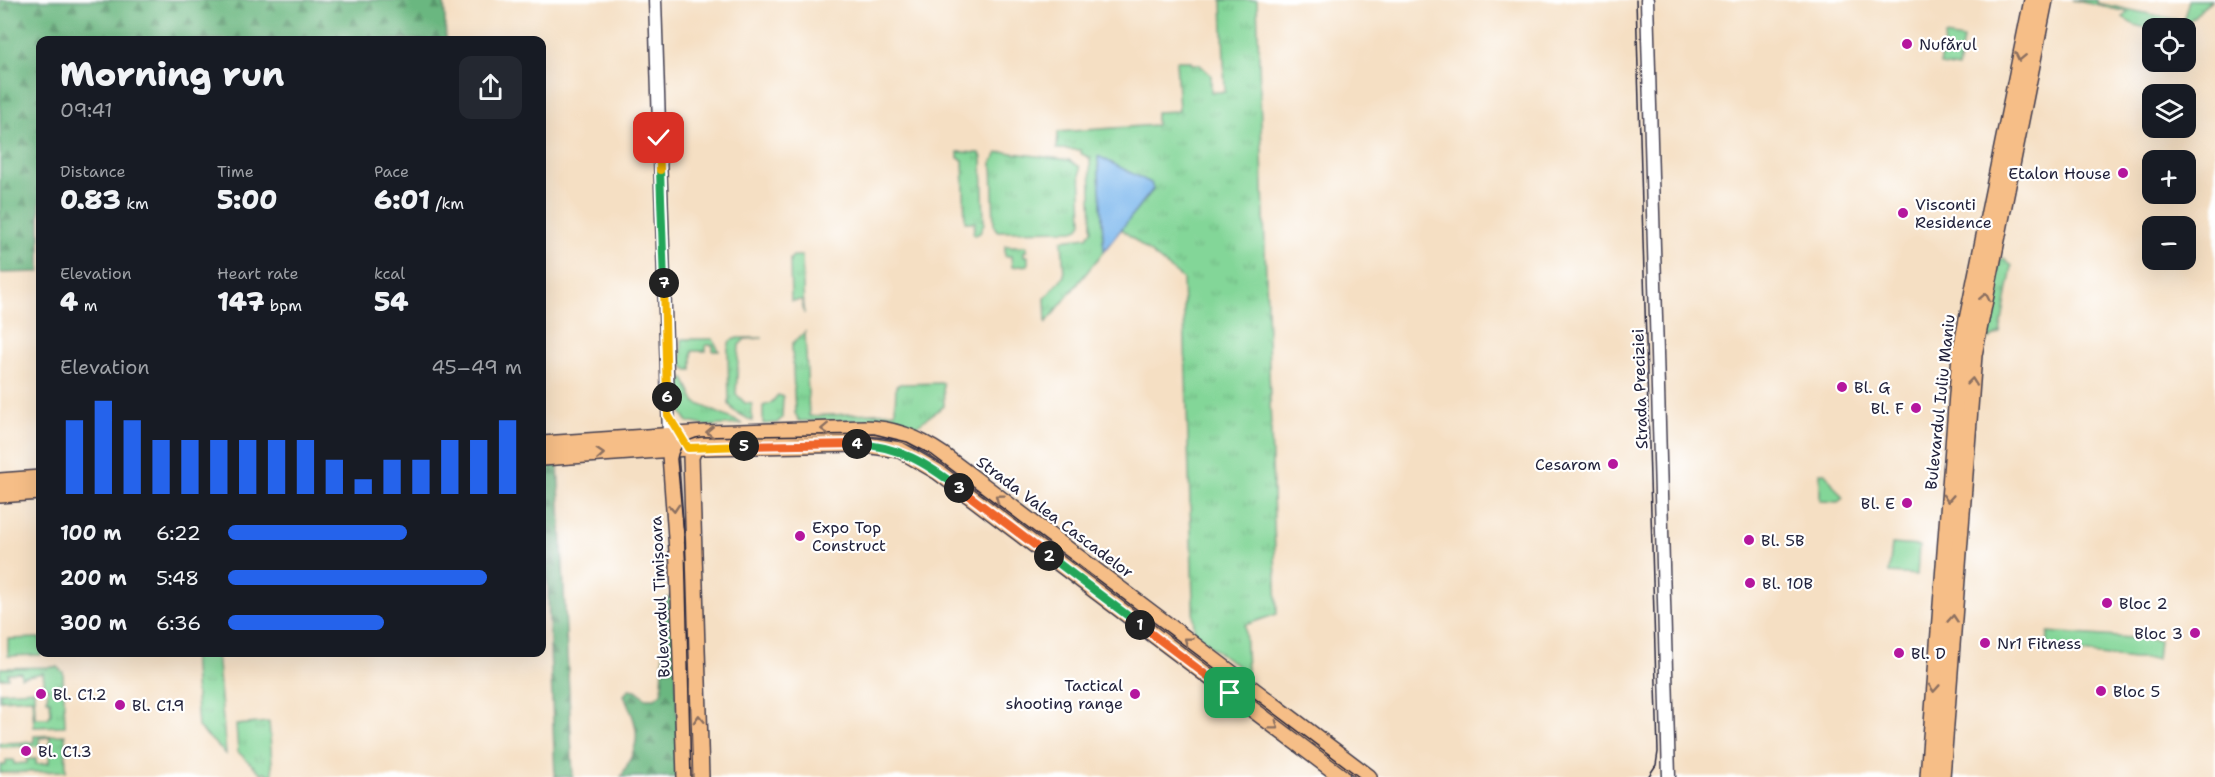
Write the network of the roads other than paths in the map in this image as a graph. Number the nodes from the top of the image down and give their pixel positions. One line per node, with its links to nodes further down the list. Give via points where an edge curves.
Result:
1 (655, 0): 8 (street, via 668,415)
2 (1647, 0): 25 (street, Strada Preciziei)
3 (2032, 0): 5 (main road, Bulevardul Iuliu Maniu, one-way to 5)
4 (2045, 0): 5 (main road, Bulevardul Iuliu Maniu)
5 (2010, 134): 6 (main road, Bulevardul Iuliu Maniu)
6 (1988, 246): 26 (main road, Bulevardul Iuliu Maniu, one-way to 26, via 1960,354); 27 (main road, Bulevardul Iuliu Maniu, one-way to 6, via 1970,398)
7 (865, 428): 8 (main road, Strada Valea Cascadelor, one-way to 8); 10 (main road); 17 (main road, Strada Valea Cascadelor, one-way to 7, via 926,444 903,434)
8 (673, 439): 9 (main road); 11 (main road); 12 (main road, one-way to 8); 21 (main road, Bulevardul Timișoara, one-way to 21)
9 (546, 444)
10 (865, 444): 11 (main road); 18 (main road, via 900,450 924,462)
11 (691, 451): 22 (main road, Bulevardul Timișoara, one-way to 11)
12 (546, 457)
13 (36, 478): 14 (main road)
14 (0, 481)
15 (36, 492): 16 (main road)
16 (0, 495)
17 (1025, 517): 18 (main road); 19 (main road, Strada Valea Cascadelor)
18 (1015, 530): 20 (main road)
19 (1095, 570): 20 (main road); 24 (main road, Strada Valea Cascadelor, one-way to 19)
20 (1086, 583): 23 (main road, one-way to 23)
21 (685, 777)
22 (701, 777)
23 (1342, 777)
24 (1369, 777)
25 (1669, 777)
26 (1928, 777)
27 (1942, 777)

